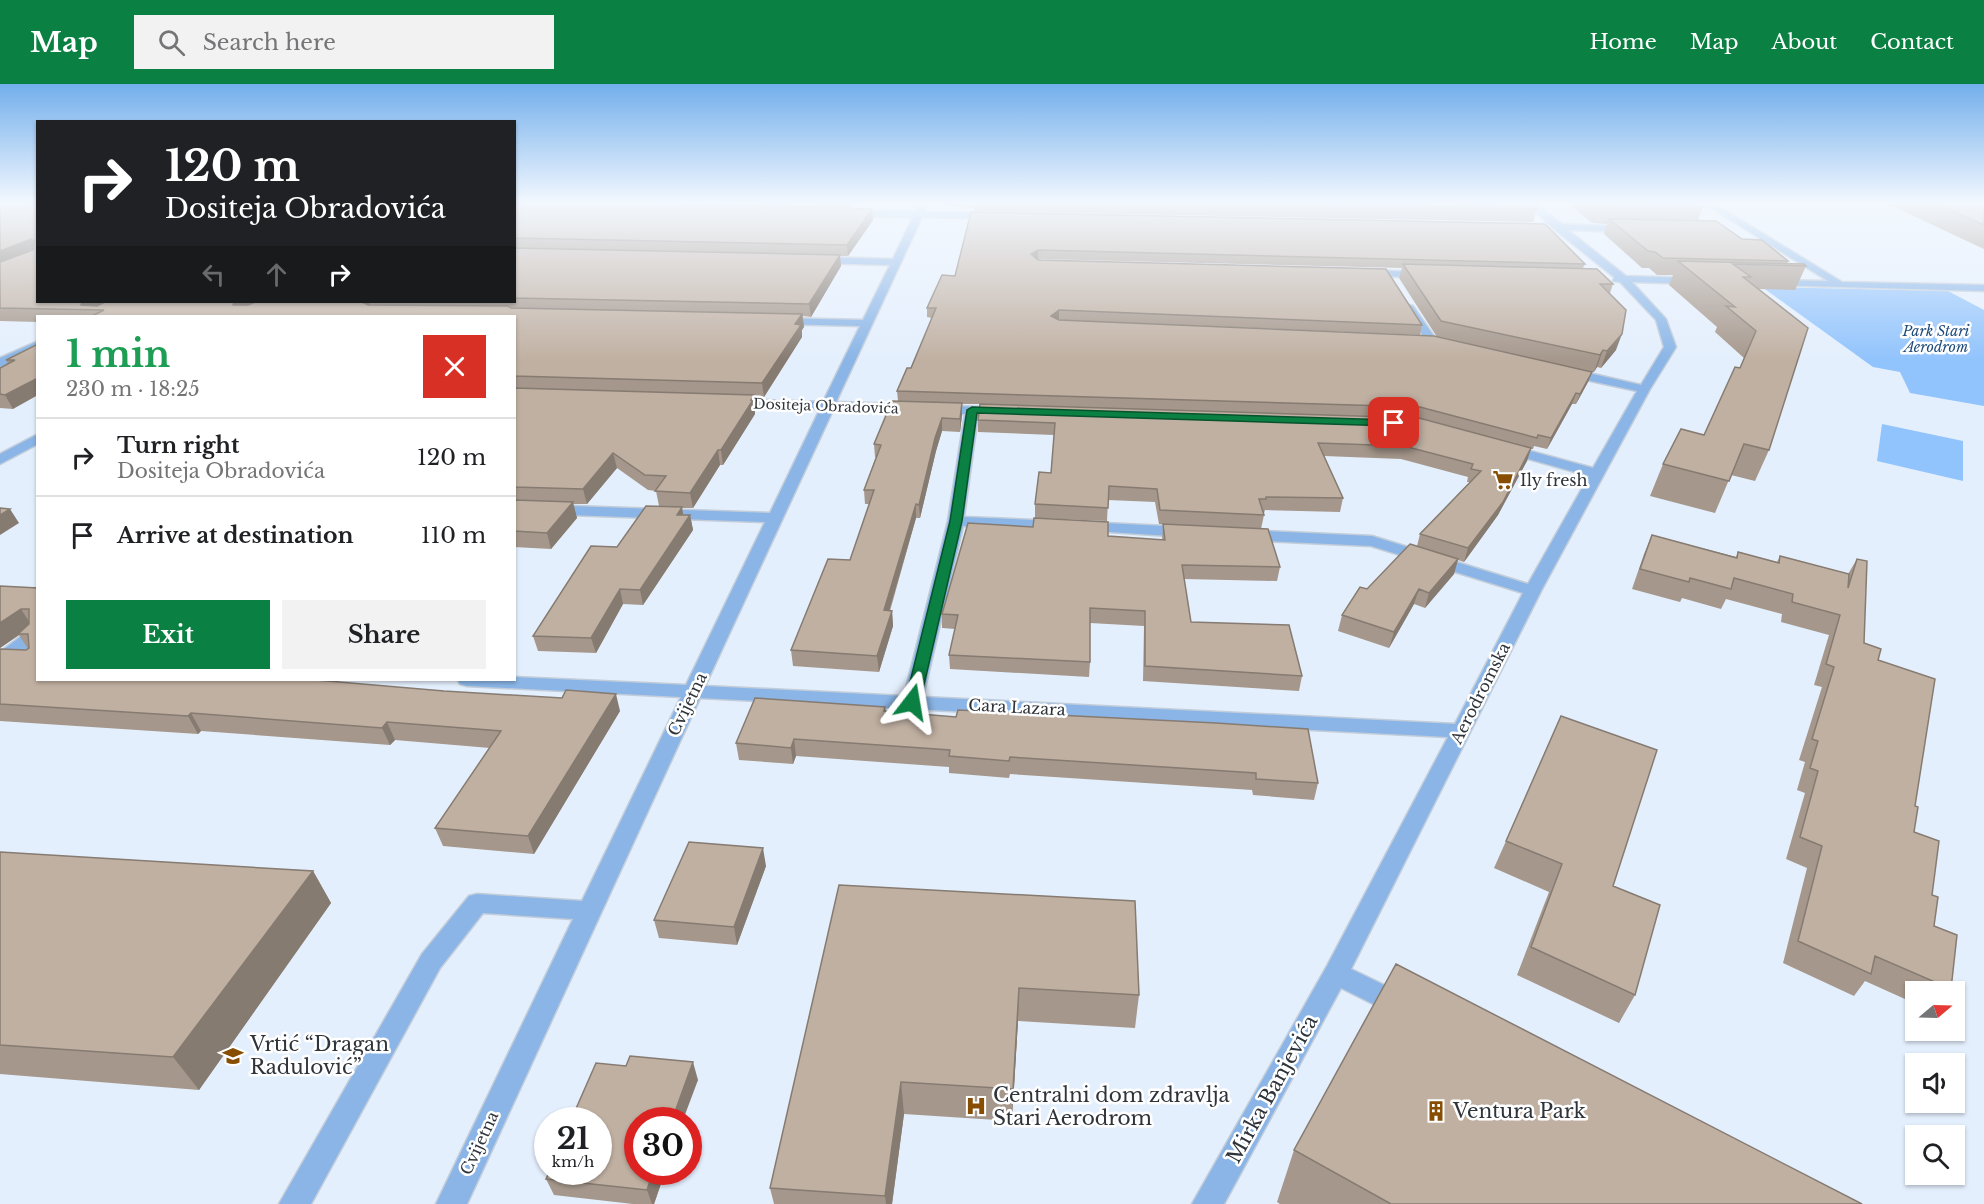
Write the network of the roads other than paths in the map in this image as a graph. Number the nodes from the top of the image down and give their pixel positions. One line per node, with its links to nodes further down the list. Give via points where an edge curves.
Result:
1 (898, 256): 5 (street, Cvijetna)
2 (1595, 256): 9 (street, Aerodromska)
3 (1795, 256): 12 (street)
4 (800, 260): 5 (street)
5 (895, 262): 18 (street, Cvijetna)
6 (1354, 273): 7 (street, via 1392,278)
7 (1436, 275)
8 (1599, 279): 9 (street)
9 (1623, 279): 10 (street); 23 (street, Aerodromska, via 1661,319 1670,347)
10 (1703, 281)
11 (1760, 282): 12 (street)
12 (1840, 284): 13 (street)
13 (1972, 287): 14 (street); 15 (street)
14 (1984, 288)
15 (1984, 293)
16 (1405, 302): 19 (street)
17 (760, 321): 18 (street)
18 (867, 323): 25 (street, Cvijetna)
19 (1431, 342)
20 (36, 346): 21 (street)
21 (0, 363)
22 (1555, 369): 23 (street)
23 (1644, 389): 31 (street, Aerodromska)
24 (723, 402): 25 (street, Dositeja Obradovića)
25 (828, 406): 26 (street, Dositeja Obradovića); 33 (street, Cvijetna)
26 (972, 410): 27 (street, Dositeja Obradovića); 34 (street)
27 (1019, 412)
28 (36, 440): 30 (street)
29 (1497, 446): 31 (street)
30 (0, 460)
31 (1599, 474): 37 (street, Aerodromska)
32 (516, 508): 33 (street)
33 (775, 518): 42 (street, Cvijetna)
34 (956, 521): 35 (street); 43 (street)
35 (1206, 533)
36 (1230, 534): 37 (street, via 1372,541)
37 (1533, 591): 44 (street, Aerodromska)
38 (36, 633): 39 (street)
39 (2, 657): 40 (street)
40 (36, 659)
41 (490, 681): 42 (street, Cara Lazara)
42 (694, 690): 43 (street, Cara Lazara); 45 (street, Cvijetna)
43 (912, 702): 44 (street, Cara Lazara)
44 (1460, 731): 46 (street, Aerodromska)
45 (590, 911): 48 (street, via 477,903 430,961); 49 (street, Cvijetna)
46 (1336, 974): 47 (street); 50 (street, Mirka Banjevića)
47 (1421, 1015)
48 (294, 1204)
49 (451, 1204)
50 (1207, 1204)

